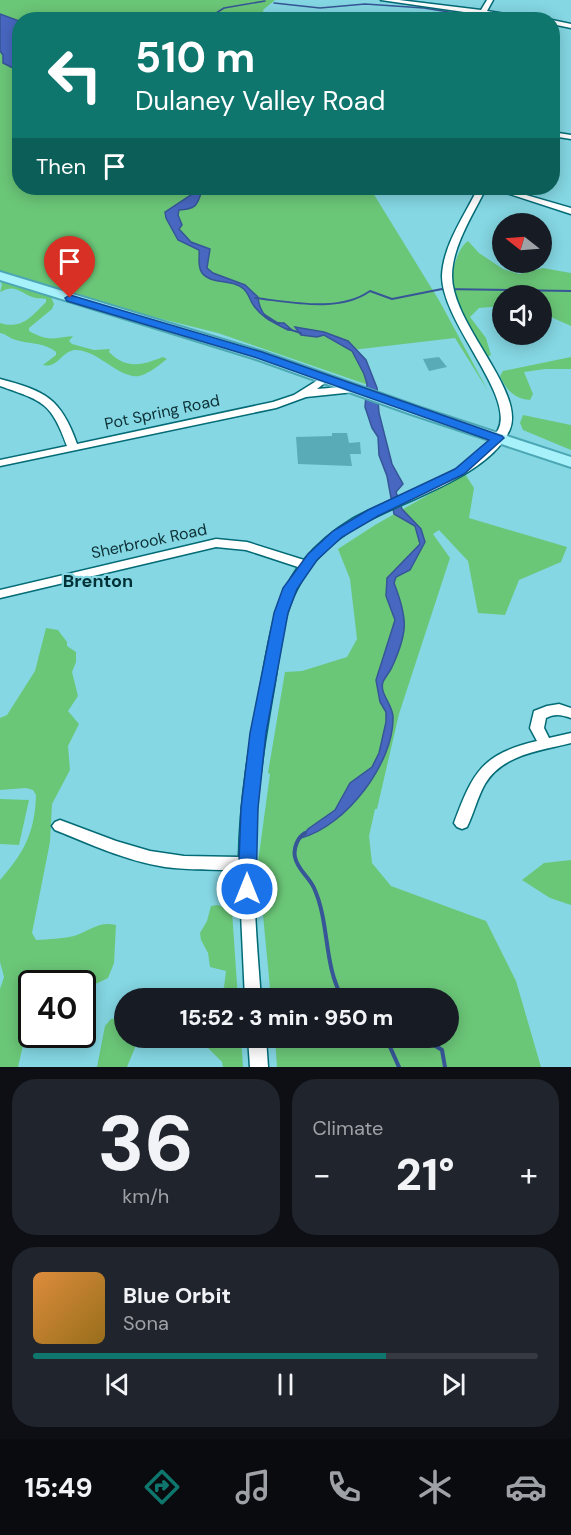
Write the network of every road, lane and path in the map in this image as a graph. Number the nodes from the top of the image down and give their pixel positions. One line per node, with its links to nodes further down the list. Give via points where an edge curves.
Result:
1 (384, 0): 3 (street)
2 (490, 0): 3 (street)
3 (483, 11): 4 (street)
4 (489, 12)
5 (479, 195): 13 (street, via 451,258 448,289 457,319 507,405 506,425)
6 (518, 195): 7 (street)
7 (571, 211)
8 (0, 276): 9 (main road)
9 (326, 378): 11 (main road); 12 (street, Pot Spring Road)
10 (0, 382): 14 (street, via 52,405)
11 (360, 391): 12 (street, via 322,391); 13 (main road)
12 (298, 397): 14 (street, Pot Spring Road)
13 (498, 438): 15 (main road); 17 (street, via 466,467 338,534)
14 (73, 448): 16 (street, Pot Spring Road)
15 (571, 462)
16 (0, 464)
17 (306, 565): 18 (street, Sherbrook Road, via 254,547 216,543); 24 (street, via 290,588 279,622 255,757)
18 (0, 594)
19 (571, 713): 21 (street, via 552,709 539,715 537,728)
20 (571, 738): 21 (street)
21 (545, 743): 22 (street, via 506,755 492,764 476,784)
22 (462, 823)
23 (60, 826): 24 (street, via 152,858)
24 (247, 864): 25 (street)
25 (253, 988)
26 (257, 1048): 27 (street)
27 (259, 1067)

